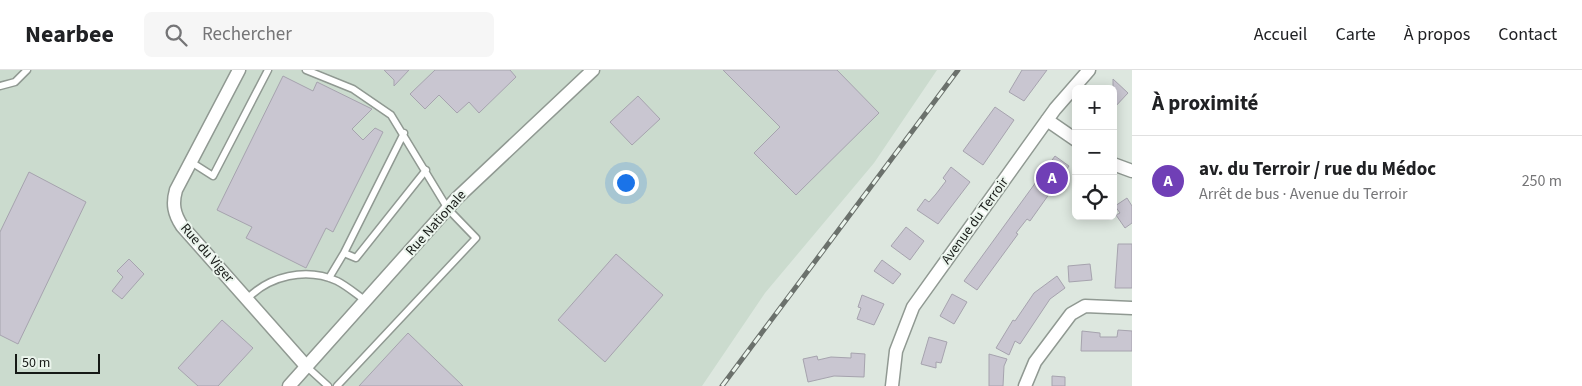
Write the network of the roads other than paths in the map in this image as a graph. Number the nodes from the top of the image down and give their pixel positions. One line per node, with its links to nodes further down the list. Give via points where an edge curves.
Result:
1 (27, 70): 7 (lane, via 15,82)
2 (240, 70): 11 (street, Rue du Viger)
3 (268, 70): 11 (lane, via 214,176)
4 (306, 70): 9 (lane, via 353,89 374,102 391,115)
5 (593, 70): 15 (street, Rue Nationale)
6 (1089, 70): 8 (street, Avenue du Terroir)
7 (0, 86)
8 (1047, 120): 10 (street); 25 (street, Avenue du Terroir, via 913,307 896,351)
9 (404, 133): 13 (lane); 16 (lane)
10 (1072, 137)
11 (191, 162): 18 (street, Rue du Viger, via 176,190 175,212 182,226)
12 (1117, 165): 14 (street)
13 (426, 170): 15 (lane); 16 (lane, via 356,258)
14 (1132, 171)
15 (448, 209): 19 (street, Rue Nationale); 24 (lane, via 476,238)
16 (344, 253): 17 (lane)
17 (328, 278): 18 (lane, via 279,278 261,286); 19 (lane)
18 (247, 299): 21 (street, Rue du Viger)
19 (366, 301): 21 (street, Rue Nationale)
20 (1132, 308): 26 (street, via 1085,306 1071,314 1035,362)
21 (306, 366): 22 (street, Rue Nationale); 23 (lane)
22 (289, 386)
23 (328, 386)
24 (337, 386)
25 (892, 386)
26 (1025, 386)

